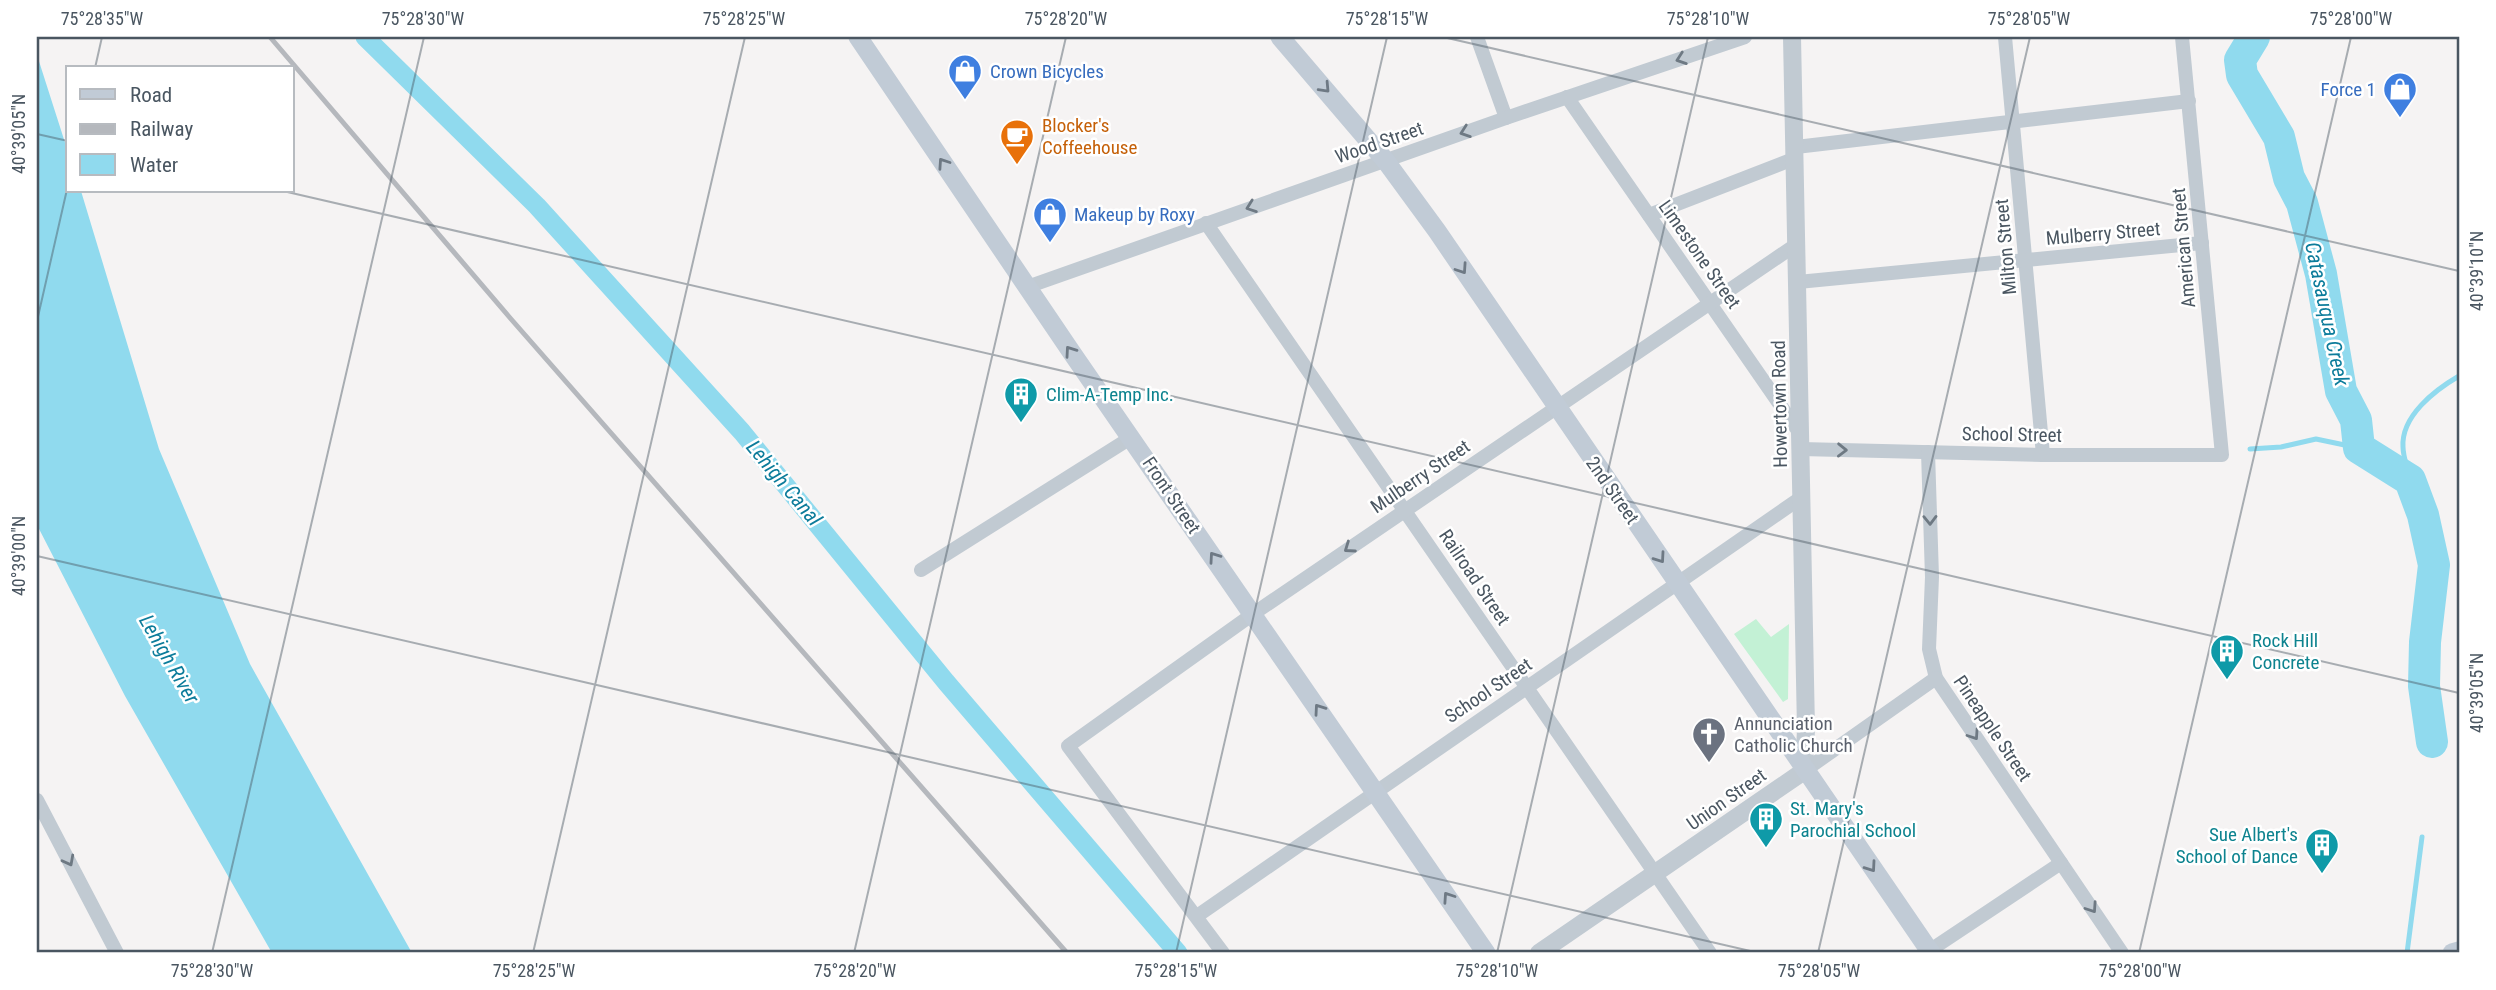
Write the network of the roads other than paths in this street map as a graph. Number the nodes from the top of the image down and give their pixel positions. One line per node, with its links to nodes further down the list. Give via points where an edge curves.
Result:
1 (858, 37): 20 (main road, Front Street, one-way to 1)
2 (1280, 37): 13 (main road, 2nd Street, one-way to 13)
3 (1477, 37): 10 (street)
4 (1745, 37): 8 (street, Wood Street, one-way to 8)
5 (1792, 37): 12 (street, Howertown Road)
6 (2005, 37): 11 (street, Milton Street)
7 (2182, 37): 9 (street, American Street)
8 (1567, 97): 10 (street, Wood Street); 14 (street, Limestone Street)
9 (2189, 102): 11 (street); 16 (street, American Street)
10 (1506, 118): 13 (street, Wood Street, one-way to 13)
11 (2013, 123): 12 (street); 18 (street, Milton Street)
12 (1796, 153): 14 (street); 17 (street, Howertown Road)
13 (1385, 160): 15 (street, Wood Street, one-way to 15); 22 (main road, 2nd Street, one-way to 22)
14 (1649, 215): 21 (street, Limestone Street)
15 (1206, 223): 20 (street, Wood Street); 29 (street, Railroad Street)
16 (2202, 243): 18 (street, Mulberry Street); 27 (street, American Street)
17 (1797, 244): 19 (street, Howertown Road); 21 (street, Mulberry Street)
18 (2026, 260): 19 (street, Mulberry Street); 26 (street, Milton Street)
19 (1798, 282): 24 (street, Howertown Road)
20 (1027, 287): 23 (main road, Front Street, one-way to 20)
21 (1710, 302): 22 (street, Mulberry Street); 24 (street, Limestone Street)
22 (1557, 407): 29 (street, Mulberry Street); 31 (main road, 2nd Street, one-way to 31)
23 (1132, 437): 30 (street); 32 (main road, Front Street, one-way to 23)
24 (1801, 442): 25 (street, School Street, one-way to 25); 28 (street, Howertown Road)
25 (1928, 452): 26 (street, School Street); 33 (street, Pineapple Street, one-way to 33, via 1930,649)
26 (2043, 455): 27 (street, School Street)
27 (2222, 455)
28 (1802, 497): 31 (street, School Street); 35 (street, Howertown Road)
29 (1405, 509): 32 (street, Mulberry Street, one-way to 32); 34 (street, Railroad Street)
30 (921, 570)
31 (1678, 583): 34 (street, School Street); 35 (main road, 2nd Street)
32 (1253, 614): 36 (main road, Front Street, one-way to 32); 40 (street, Mulberry Street, via 1068,746)
33 (1936, 678): 35 (street, Union Street); 38 (street, Pineapple Street, one-way to 38)
34 (1527, 687): 36 (street, School Street); 39 (street, Railroad Street)
35 (1804, 771): 39 (street, Union Street); 42 (main road, 2nd Street, one-way to 42)
36 (1376, 791): 40 (street, School Street); 45 (main road, Front Street, one-way to 36)
37 (37, 800): 43 (street, one-way to 43)
38 (2061, 863): 42 (street); 48 (street, Pineapple Street, one-way to 48)
39 (1655, 873): 46 (street, Union Street); 47 (street, Railroad Street)
40 (1196, 916): 44 (street)
41 (2459, 951): 49 (main road)
42 (1929, 952)
43 (117, 953)
44 (1223, 953)
45 (1486, 953)
46 (1539, 953)
47 (1710, 953)
48 (2122, 953)
49 (2452, 953)

